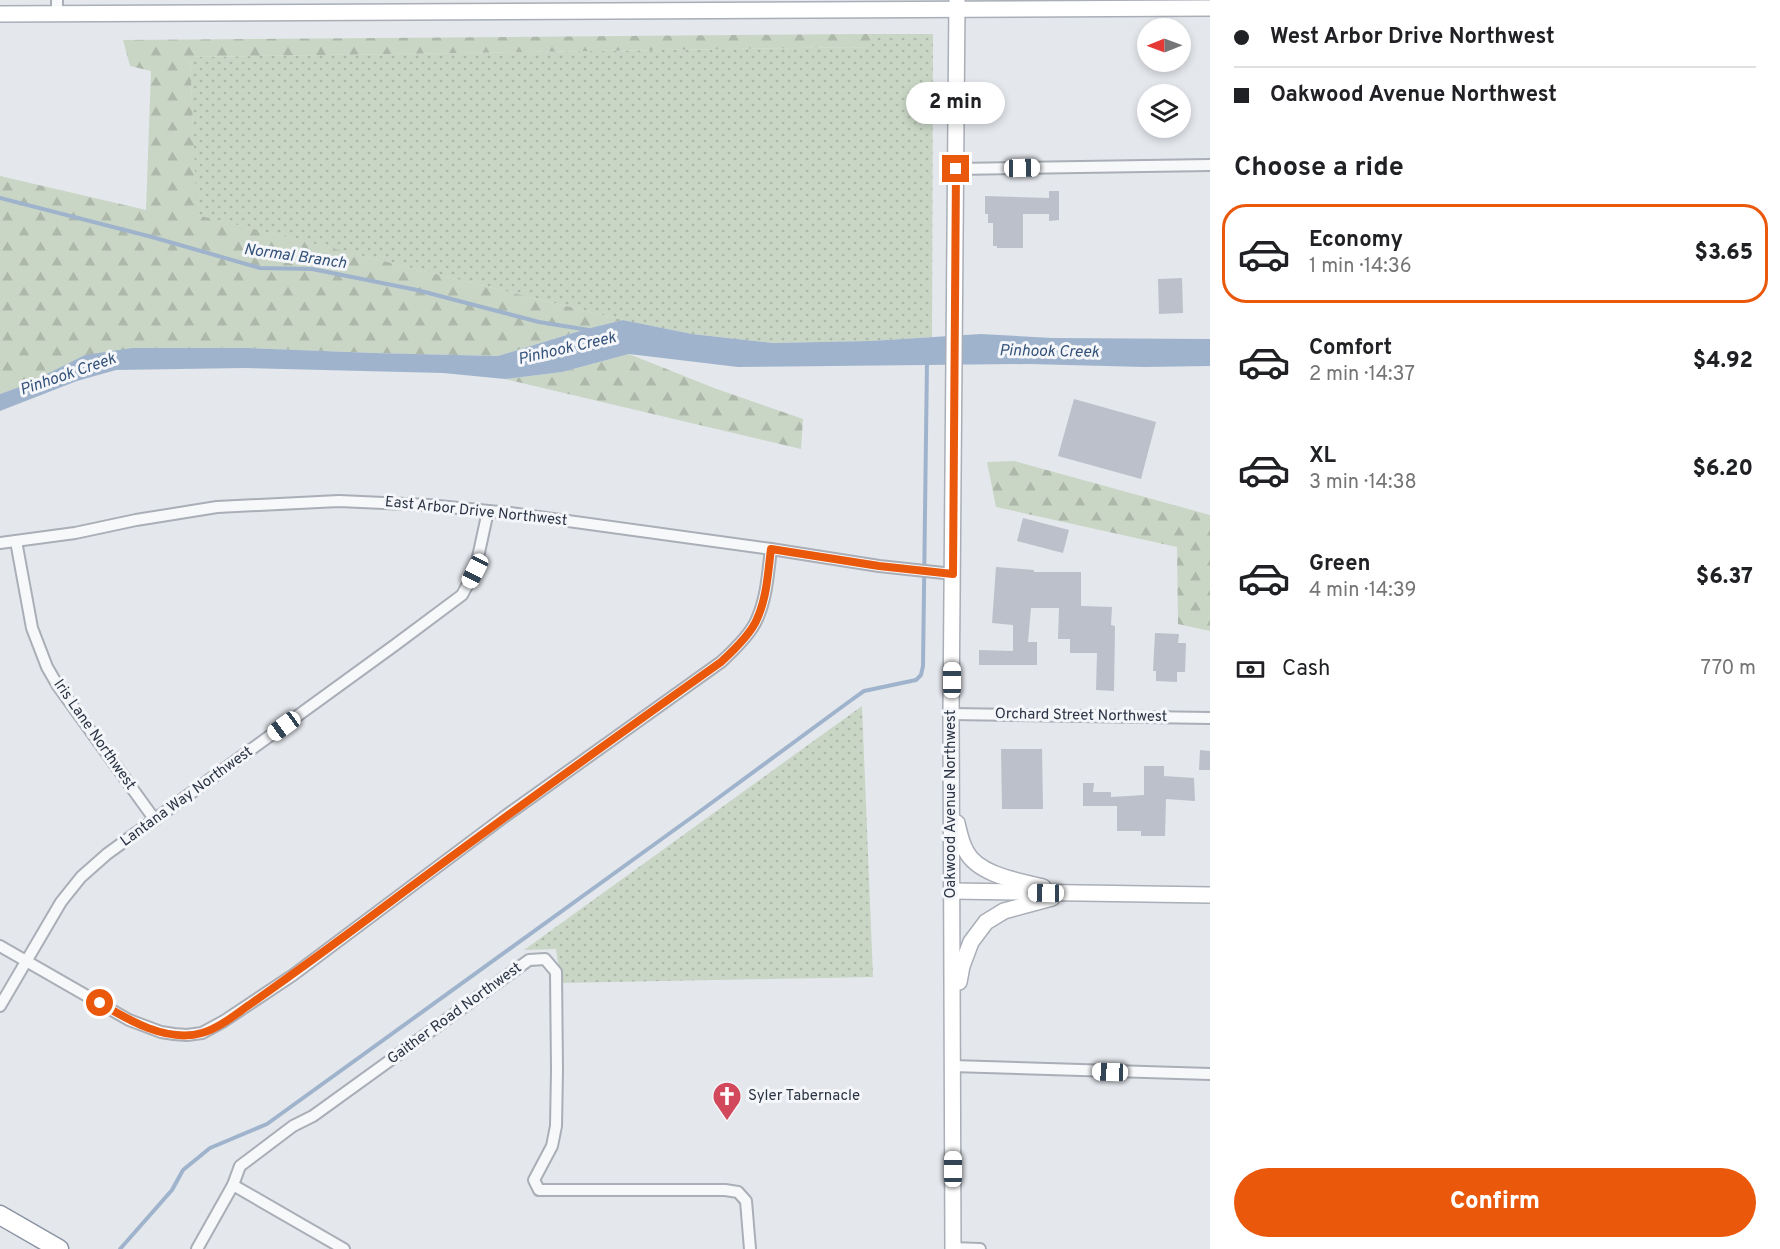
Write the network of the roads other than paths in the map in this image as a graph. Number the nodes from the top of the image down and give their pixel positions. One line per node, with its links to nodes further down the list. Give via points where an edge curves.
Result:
1 (957, 5): 2 (street); 4 (street); 7 (street, Oakwood Avenue Northwest)
2 (345, 6): 3 (street)
3 (57, 7): 5 (street)
4 (1210, 8)
5 (0, 14)
6 (1210, 165): 7 (street)
7 (956, 169): 12 (street, Oakwood Avenue Northwest)
8 (488, 511): 9 (street, East Arbor Drive Northwest, via 339,501 270,503 217,507); 11 (street, East Arbor Drive Northwest); 16 (street, Lantana Way Northwest, via 475,571 462,595)
9 (16, 541): 10 (street, East Arbor Drive Northwest); 16 (street, Iris Lane Northwest, via 32,628 47,667)
10 (0, 543)
11 (771, 549): 12 (street, East Arbor Drive Northwest); 21 (street, via 757,621 735,650 224,1022 202,1033 161,1032 129,1020)
12 (953, 574): 13 (street, Oakwood Avenue Northwest)
13 (951, 714): 14 (street, Orchard Street Northwest); 15 (street, Oakwood Avenue Northwest)
14 (1210, 718)
15 (951, 800): 17 (street, Oakwood Avenue Northwest); 18 (street, via 967,853 979,864 998,875)
16 (155, 820): 21 (street, Lantana Way Northwest, via 81,877 61,902)
17 (952, 891): 18 (street); 23 (street, Oakwood Avenue Northwest)
18 (1069, 893): 19 (street); 23 (street, via 1004,910 986,922 971,942 962,966)
19 (1210, 895)
20 (0, 946): 21 (street)
21 (26, 961): 22 (street, Lantana Way Northwest)
22 (0, 1006)
23 (952, 1033): 24 (street, Oakwood Avenue Northwest)
24 (952, 1066): 25 (street); 32 (street, Oakwood Avenue Northwest)
25 (1210, 1074)
26 (233, 1185): 29 (street, Gaither Road Northwest); 30 (street); 31 (street, Gaither Road Northwest, via 240,1166 293,1126 313,1116 529,960 545,959 556,972 556,1126 552,1146 534,1180 539,1190 738,1192 746,1201)
27 (0, 1215): 28 (highway)
28 (59, 1249)
29 (197, 1249)
30 (344, 1249)
31 (750, 1249)
32 (953, 1249): 33 (street)
33 (980, 1249)

